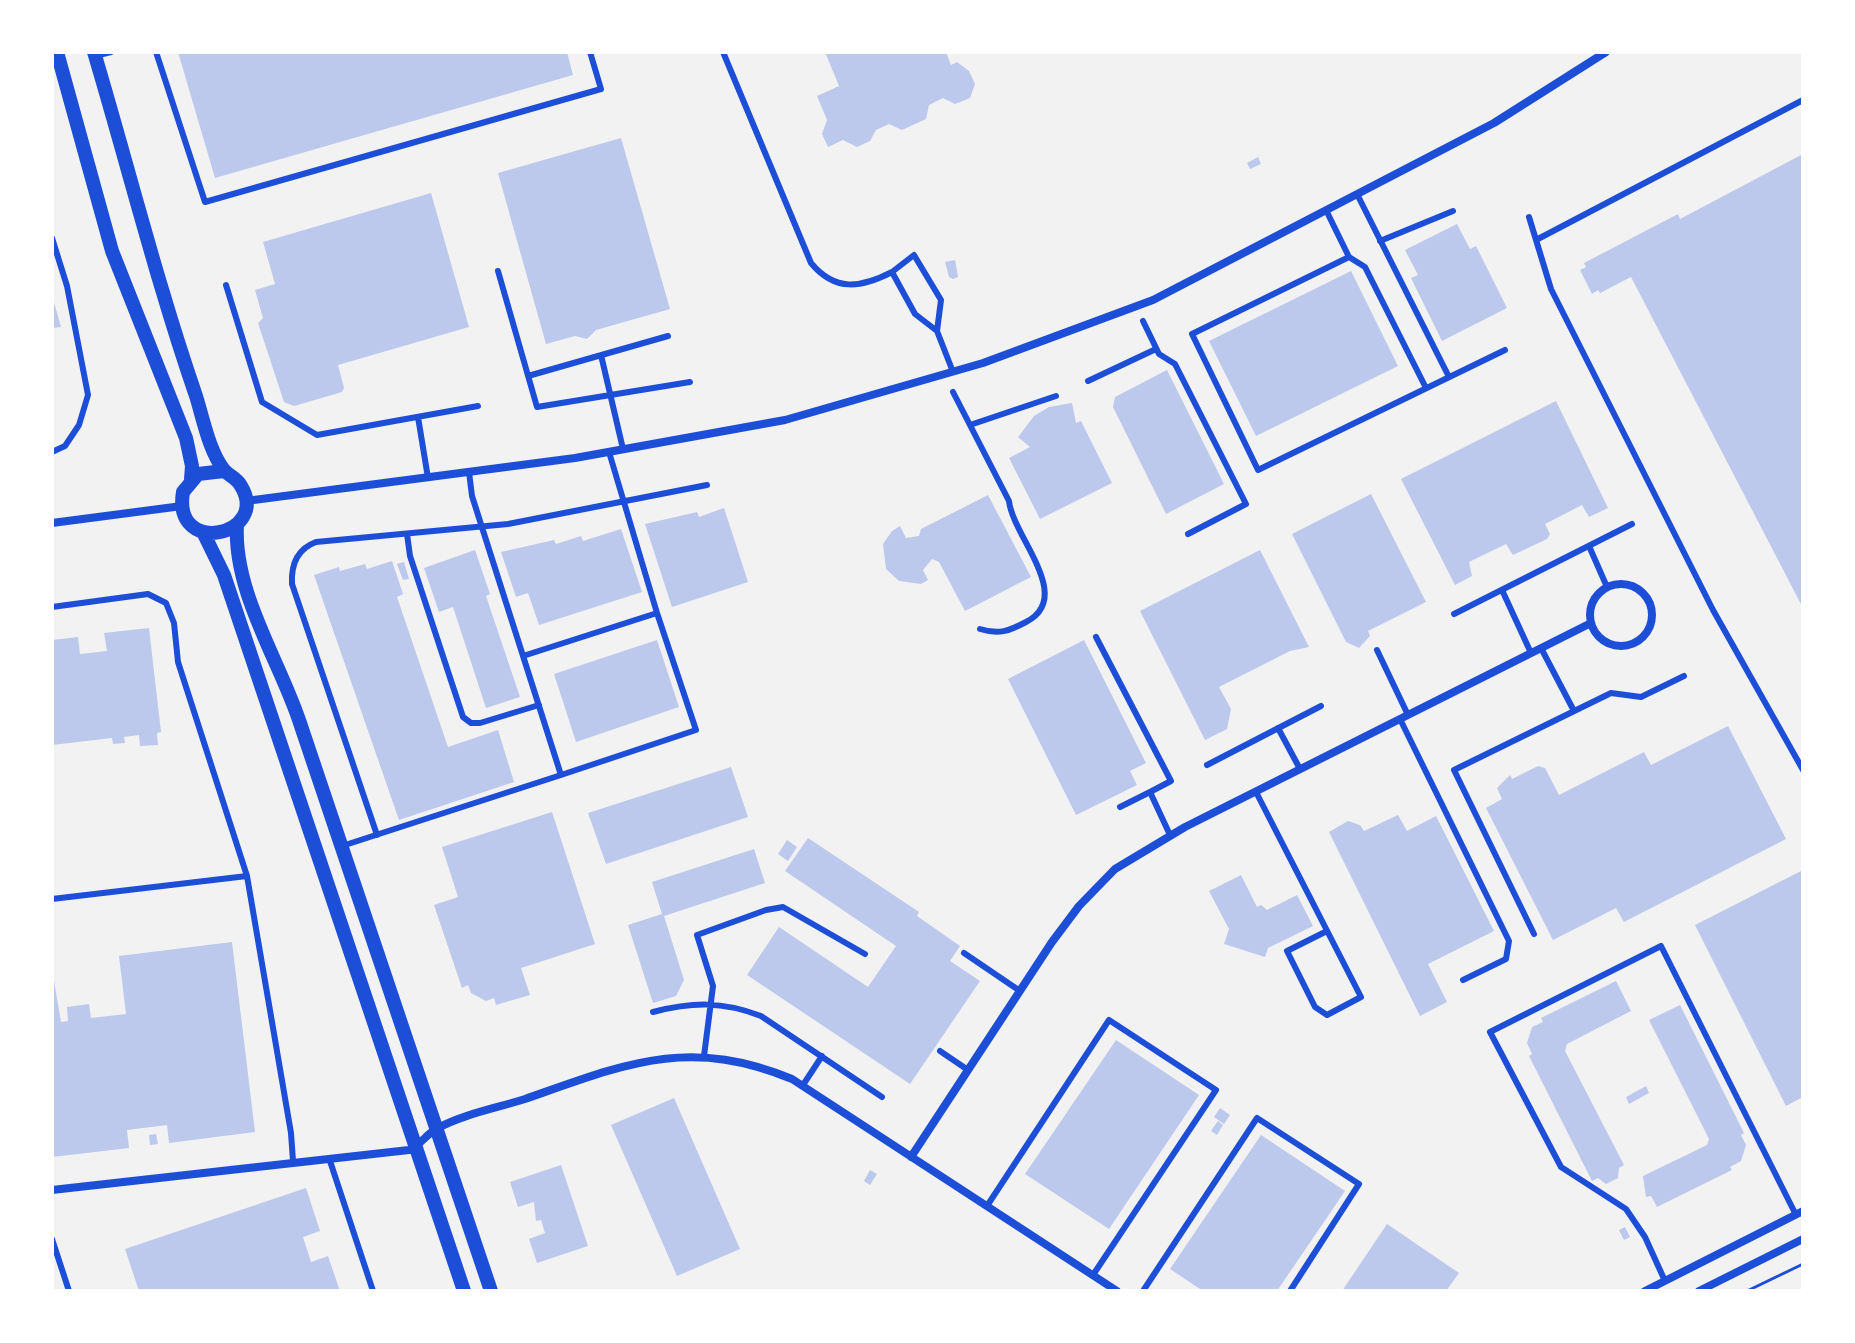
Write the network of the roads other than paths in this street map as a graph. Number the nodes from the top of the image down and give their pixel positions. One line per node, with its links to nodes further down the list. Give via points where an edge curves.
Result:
1 (57, 52): 44 (street, via 112,251 186,438)
2 (111, 52): 7 (lane)
3 (156, 52): 4 (lane, via 205,202 601,89)
4 (590, 52)
5 (723, 52): 18 (lane, via 811,263 821,276 850,286)
6 (1606, 52): 9 (street, via 1494,123)
7 (94, 54): 41 (street, via 188,373)
8 (1803, 100): 14 (lane)
9 (1357, 194): 10 (street); 15 (lane)
10 (1326, 210): 16 (lane); 26 (street, via 1153,300)
11 (1453, 211): 15 (lane)
12 (1529, 217): 14 (lane)
13 (52, 238): 39 (lane, via 88,395 79,425 65,446)
14 (1536, 240): 77 (lane, via 1565,317 1713,610)
15 (1380, 241): 28 (lane)
16 (1349, 257): 31 (lane, via 1365,267); 31 (lane, via 1192,334 1258,470)
17 (498, 271): 27 (lane)
18 (892, 272): 21 (lane, via 915,314); 21 (lane, via 914,255 941,300)
19 (226, 285): 36 (lane, via 262,402 317,435)
20 (1143, 321): 23 (lane)
21 (937, 331): 26 (lane)
22 (668, 336): 25 (lane)
23 (1156, 349): 29 (lane); 55 (lane, via 1175,364 1246,504)
24 (1505, 350): 28 (lane)
25 (601, 355): 27 (lane); 33 (lane)
26 (953, 372): 38 (street, via 785,420)
27 (528, 376): 33 (lane, via 537,407)
28 (1449, 377): 31 (lane)
29 (1088, 381)
30 (690, 382): 33 (lane)
31 (1426, 388)
32 (953, 392): 37 (lane)
33 (610, 395): 38 (lane)
34 (1056, 396): 37 (lane)
35 (478, 406): 36 (lane)
36 (418, 417): 43 (lane)
37 (970, 425): 63 (lane, via 1009,501 1011,518 1046,592 1032,619 1007,631)
38 (623, 449): 40 (street)
39 (52, 452)
40 (609, 452): 42 (street); 47 (lane)
41 (224, 471): 44 (street, via 206,471); 46 (street, via 240,483)
42 (469, 472): 43 (street); 52 (lane)
43 (428, 478): 46 (street)
44 (191, 479): 48 (street)
45 (707, 485): 47 (lane)
46 (246, 501): 50 (street)
47 (622, 501): 52 (lane); 60 (lane)
48 (182, 506): 49 (street); 53 (street, via 191,525)
49 (52, 523)
50 (237, 524): 53 (street, via 221,533); 84 (street, via 243,575)
51 (1632, 524): 56 (lane)
52 (482, 527): 54 (lane); 68 (lane)
53 (203, 532): 102 (street, via 224,575)
54 (407, 534): 70 (lane, via 463,717 480,723); 82 (lane, via 316,542 302,551 291,576)
55 (1188, 534)
56 (1589, 546): 57 (lane); 58 (lane)
57 (1607, 587): 62 (street, via 1594,600); 62 (street, via 1627,584 1644,594 1652,612 1648,632 1632,645 1612,645)
58 (1502, 590): 61 (lane); 67 (lane)
59 (52, 607): 85 (lane, via 148,594 166,603 178,662)
60 (657, 613): 68 (lane); 78 (lane, via 696,730)
61 (1454, 614)
62 (1591, 623): 65 (street)
63 (980, 629)
64 (1096, 637): 79 (lane, via 1171,781)
65 (1541, 648): 67 (street); 72 (lane)
66 (1377, 650): 73 (lane)
67 (1531, 653): 73 (street)
68 (523, 656): 70 (lane)
69 (1684, 676): 72 (lane, via 1641,697 1611,693)
70 (539, 705): 78 (lane)
71 (1321, 706): 74 (lane)
72 (1574, 711): 88 (lane, via 1454,770)
73 (1404, 717): 76 (street); 91 (lane, via 1509,941 1506,959)
74 (1278, 728): 75 (lane); 76 (lane)
75 (1207, 765)
76 (1300, 769): 80 (street)
77 (1803, 770)
78 (561, 775): 82 (lane)
79 (1150, 792): 81 (lane); 83 (lane)
80 (1256, 792): 83 (street); 87 (lane)
81 (1120, 807)
82 (377, 835): 84 (lane)
83 (1170, 835): 92 (street, via 1097,885)
84 (342, 846): 101 (street)
85 (247, 876): 86 (lane); 105 (lane)
86 (52, 899)
87 (1327, 931): 87 (lane, via 1361,997 1327,1015 1315,1007 1287,951)
88 (1534, 934)
89 (964, 953): 92 (lane)
90 (865, 954): 93 (lane, via 789,908 766,910 697,935)
91 (1463, 980)
92 (1020, 991): 98 (street)
93 (713, 1003): 94 (lane, via 686,1003); 96 (lane); 97 (lane, via 761,1016)
94 (653, 1012)
95 (940, 1051): 98 (lane)
96 (704, 1056): 99 (street, via 760,1066); 101 (street, via 649,1059)
97 (822, 1056): 99 (lane); 100 (lane)
98 (968, 1070): 103 (street)
99 (803, 1085): 103 (street)
100 (882, 1097)
101 (436, 1128): 102 (street); 116 (street)
102 (416, 1147): 104 (street); 115 (street)
103 (911, 1157): 107 (street)
104 (329, 1158): 105 (street); 114 (lane)
105 (293, 1161): 106 (street)
106 (52, 1190)
107 (987, 1206): 111 (street); 111 (lane, via 1109,1020 1216,1090)
108 (1799, 1213): 112 (street); 112 (lane, via 1661,946 1490,1032 1561,1167 1626,1209)
109 (52, 1239): 113 (lane)
110 (1803, 1239): 121 (street)
111 (1093, 1275): 117 (street)
112 (1665, 1281): 120 (street)
113 (69, 1291)
114 (373, 1291)
115 (464, 1291)
116 (491, 1291)
117 (1117, 1291)
118 (1143, 1291): 119 (lane, via 1257,1118 1359,1184)
119 (1290, 1291)
120 (1645, 1291)
121 (1699, 1291)

